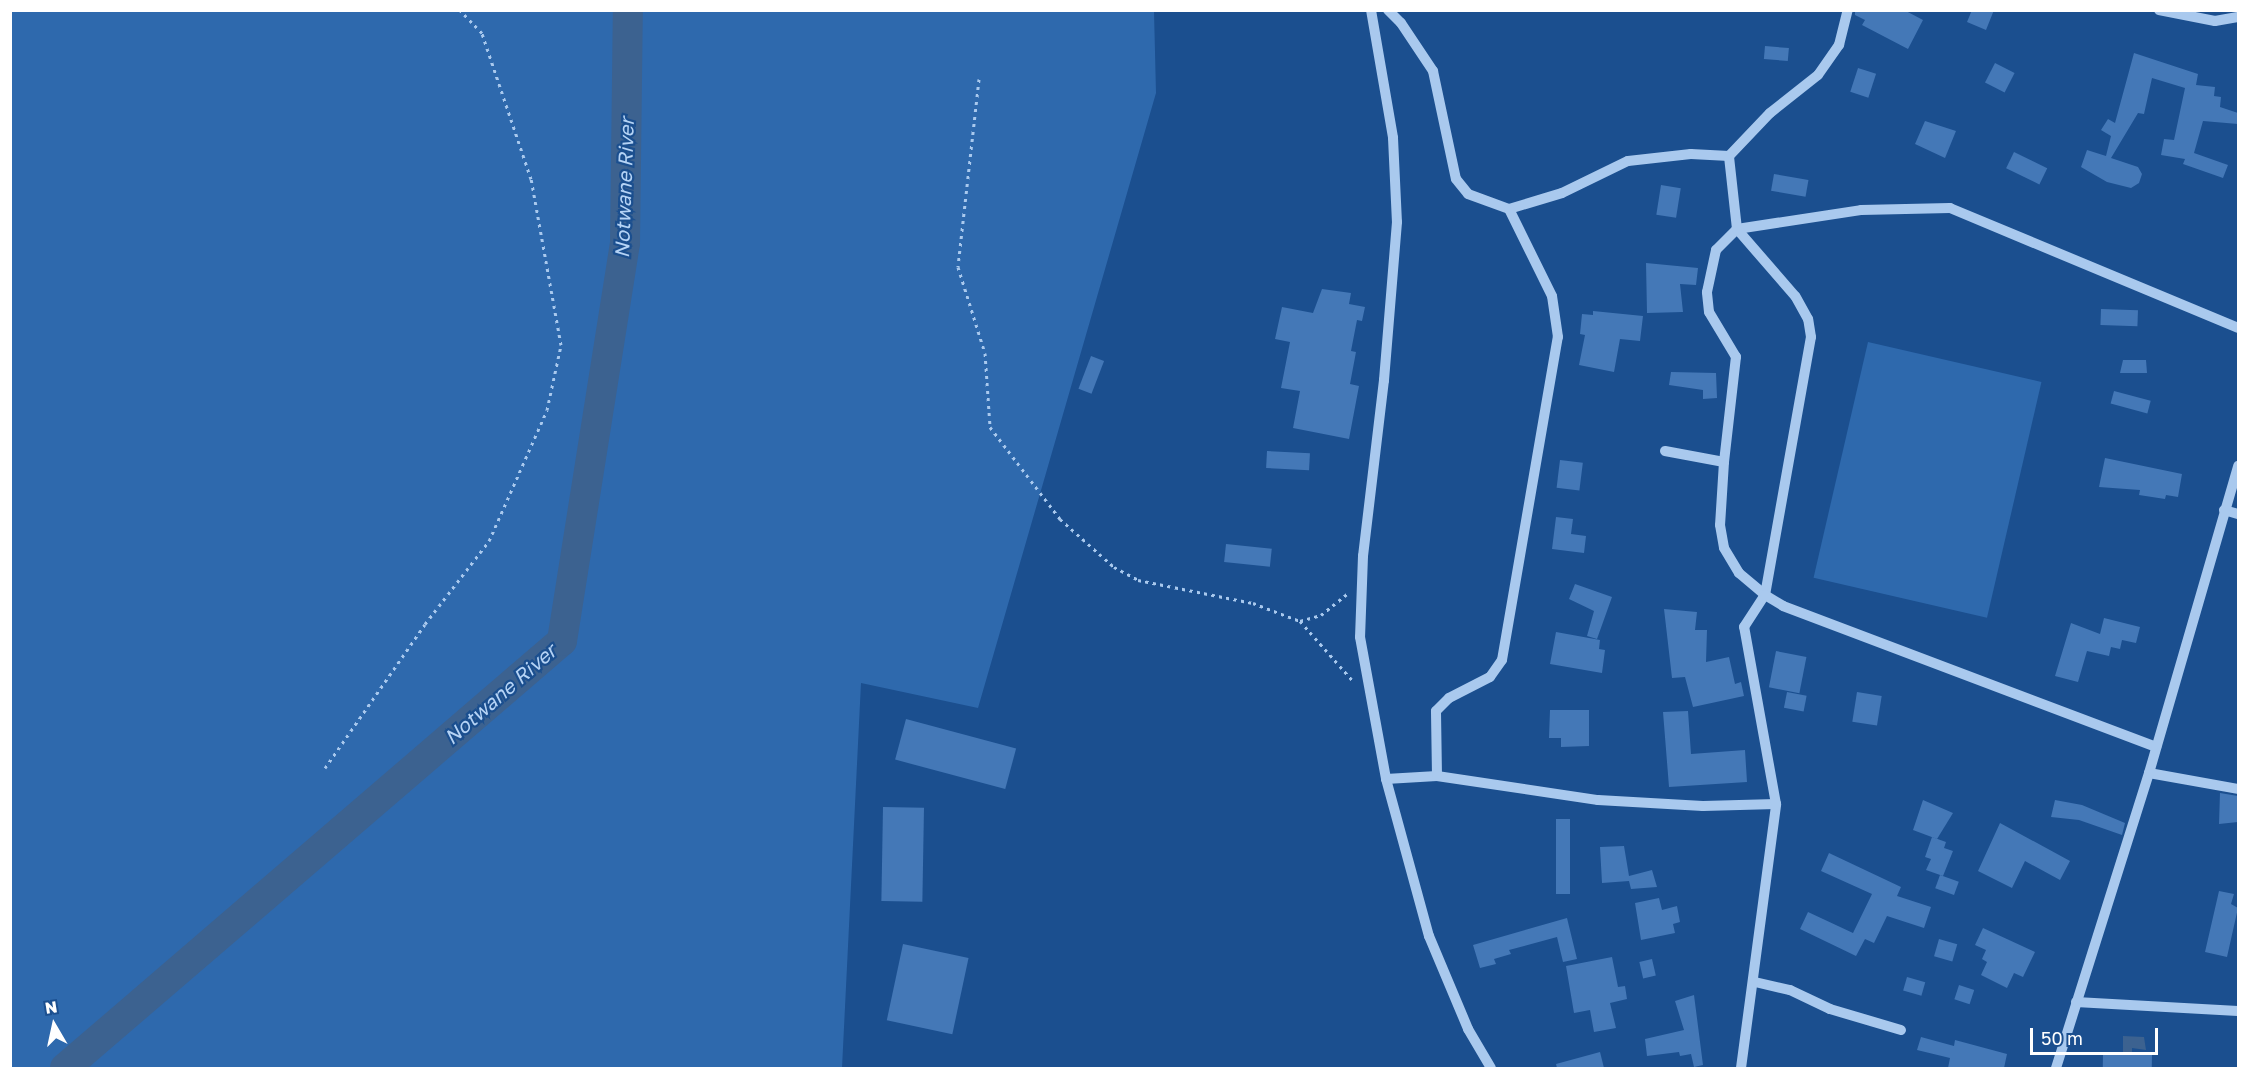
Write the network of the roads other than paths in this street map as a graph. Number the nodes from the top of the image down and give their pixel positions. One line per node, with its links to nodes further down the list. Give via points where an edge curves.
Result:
1 (1371, 10): 19 (street, via 1393,138 1396,222 1362,577 1360,638)
2 (1388, 10): 7 (street, via 1433,71 1456,179 1468,194)
3 (1848, 10): 6 (street, via 1839,45 1818,75 1770,113)
4 (2159, 10): 5 (street, via 2215,21)
5 (2238, 17)
6 (1728, 156): 7 (street, via 1691,154 1628,161 1562,193); 8 (street, via 1732,214)
7 (1509, 209): 18 (street, via 1548,286 1558,338 1502,660 1490,677 1449,698 1437,711)
8 (1737, 229): 9 (street, via 1861,210 1950,208); 11 (street, via 1716,250 1707,292 1709,312 1736,357); 15 (street, via 1795,296 1808,319 1811,337)
9 (2238, 328)
10 (1665, 451): 11 (street)
11 (1724, 462): 15 (street, via 1719,525 1724,548 1738,573)
12 (2238, 466): 13 (street)
13 (2224, 510): 14 (street); 16 (street)
14 (2238, 514)
15 (1765, 595): 16 (street, via 1783,606); 21 (street, via 1744,627)
16 (2156, 747): 17 (street)
17 (2149, 773): 20 (street); 23 (street)
18 (1437, 776): 19 (street); 21 (street, via 1598,800 1703,806)
19 (1386, 779): 26 (street, via 1429,936 1468,1029)
20 (2238, 789)
21 (1776, 804): 22 (street)
22 (1755, 982): 25 (street, via 1790,990 1830,1009); 27 (street)
23 (2076, 1002): 24 (street); 28 (street)
24 (2238, 1011)
25 (1901, 1029)
26 (1491, 1068)
27 (1742, 1068)
28 (2056, 1068)

